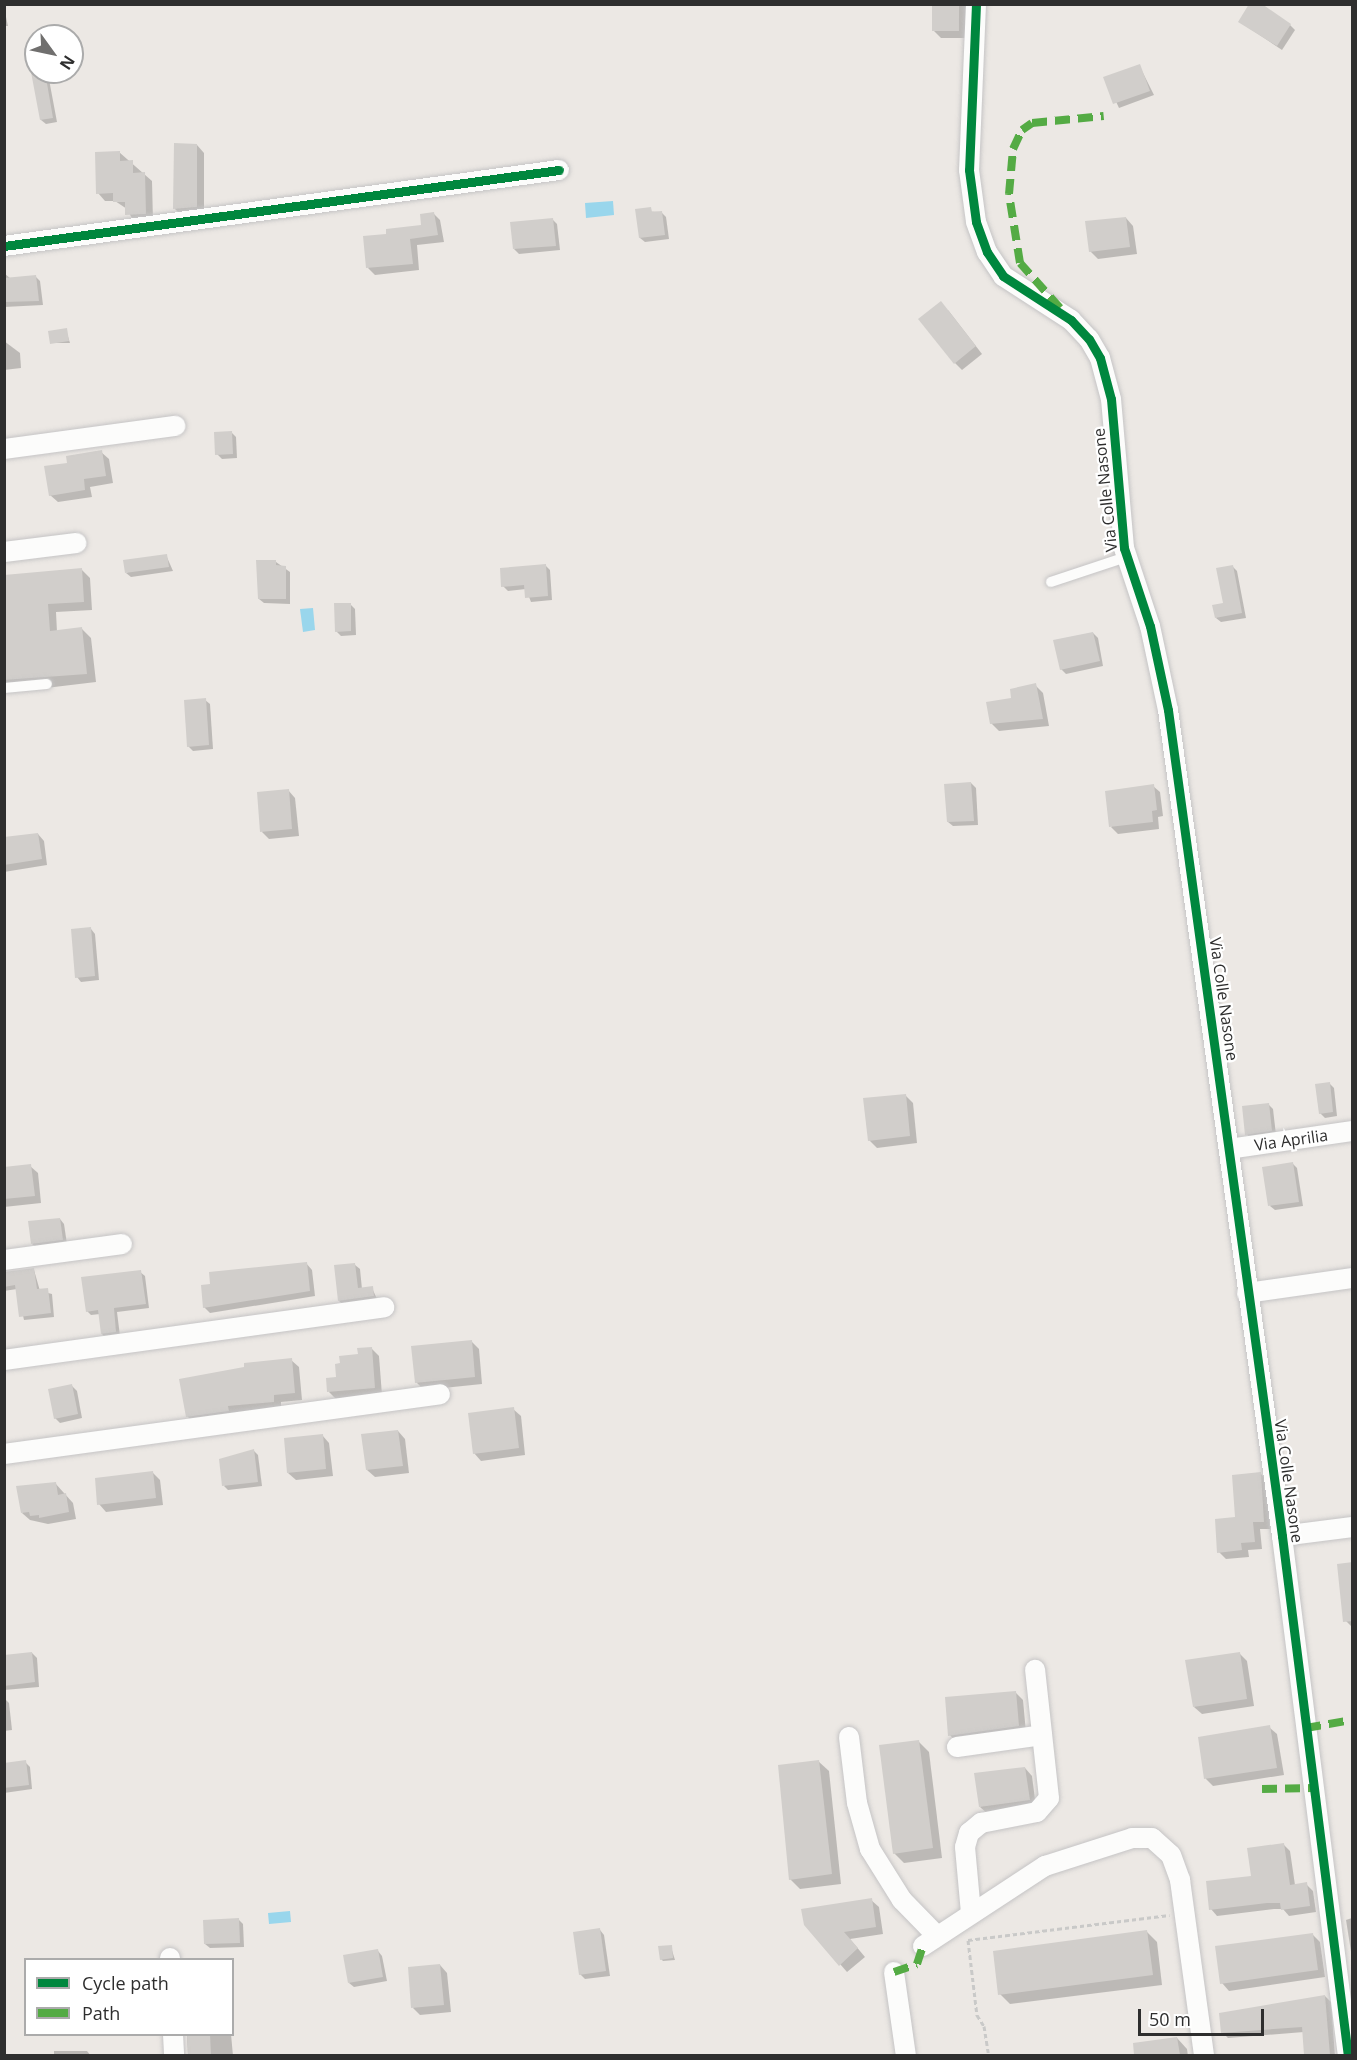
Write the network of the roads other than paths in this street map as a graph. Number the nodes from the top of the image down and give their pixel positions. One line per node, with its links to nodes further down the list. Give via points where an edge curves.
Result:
1 (976, 4): 8 (street, Via Colle Nasone, via 969,170 976,222 987,252 1003,276 1071,320 1097,351 1110,392)
2 (559, 170): 3 (street)
3 (4, 246)
4 (176, 426): 5 (street)
5 (4, 449)
6 (76, 543): 7 (street)
7 (4, 552)
8 (1126, 557): 9 (lane); 13 (street, Via Colle Nasone, via 1150,626 1168,710)
9 (1051, 582)
10 (47, 684): 11 (lane)
11 (4, 688)
12 (1353, 1131): 13 (street, Via Aprilia)
13 (1229, 1149): 17 (street, Via Colle Nasone)
14 (122, 1244): 15 (street)
15 (4, 1260)
16 (1353, 1278): 17 (street)
17 (1247, 1293): 23 (street, Via Colle Nasone)
18 (384, 1307): 19 (street)
19 (4, 1360)
20 (440, 1394): 21 (street)
21 (4, 1454)
22 (1353, 1527): 23 (street)
23 (1282, 1536): 34 (street, Via Colle Nasone)
24 (1035, 1670): 25 (street)
25 (1042, 1735): 27 (street); 28 (street, via 1049,1795 1045,1805 1034,1813 981,1823 966,1837)
26 (849, 1737): 28 (street, via 866,1841 895,1891 930,1941)
27 (957, 1747)
28 (968, 1915): 33 (street, via 1045,1866 1142,1836 1158,1841 1171,1854 1180,1880)
29 (894, 1972): 32 (street)
30 (173, 2036): 31 (street)
31 (174, 2055)
32 (906, 2055)
33 (1204, 2055)
34 (1348, 2055)

